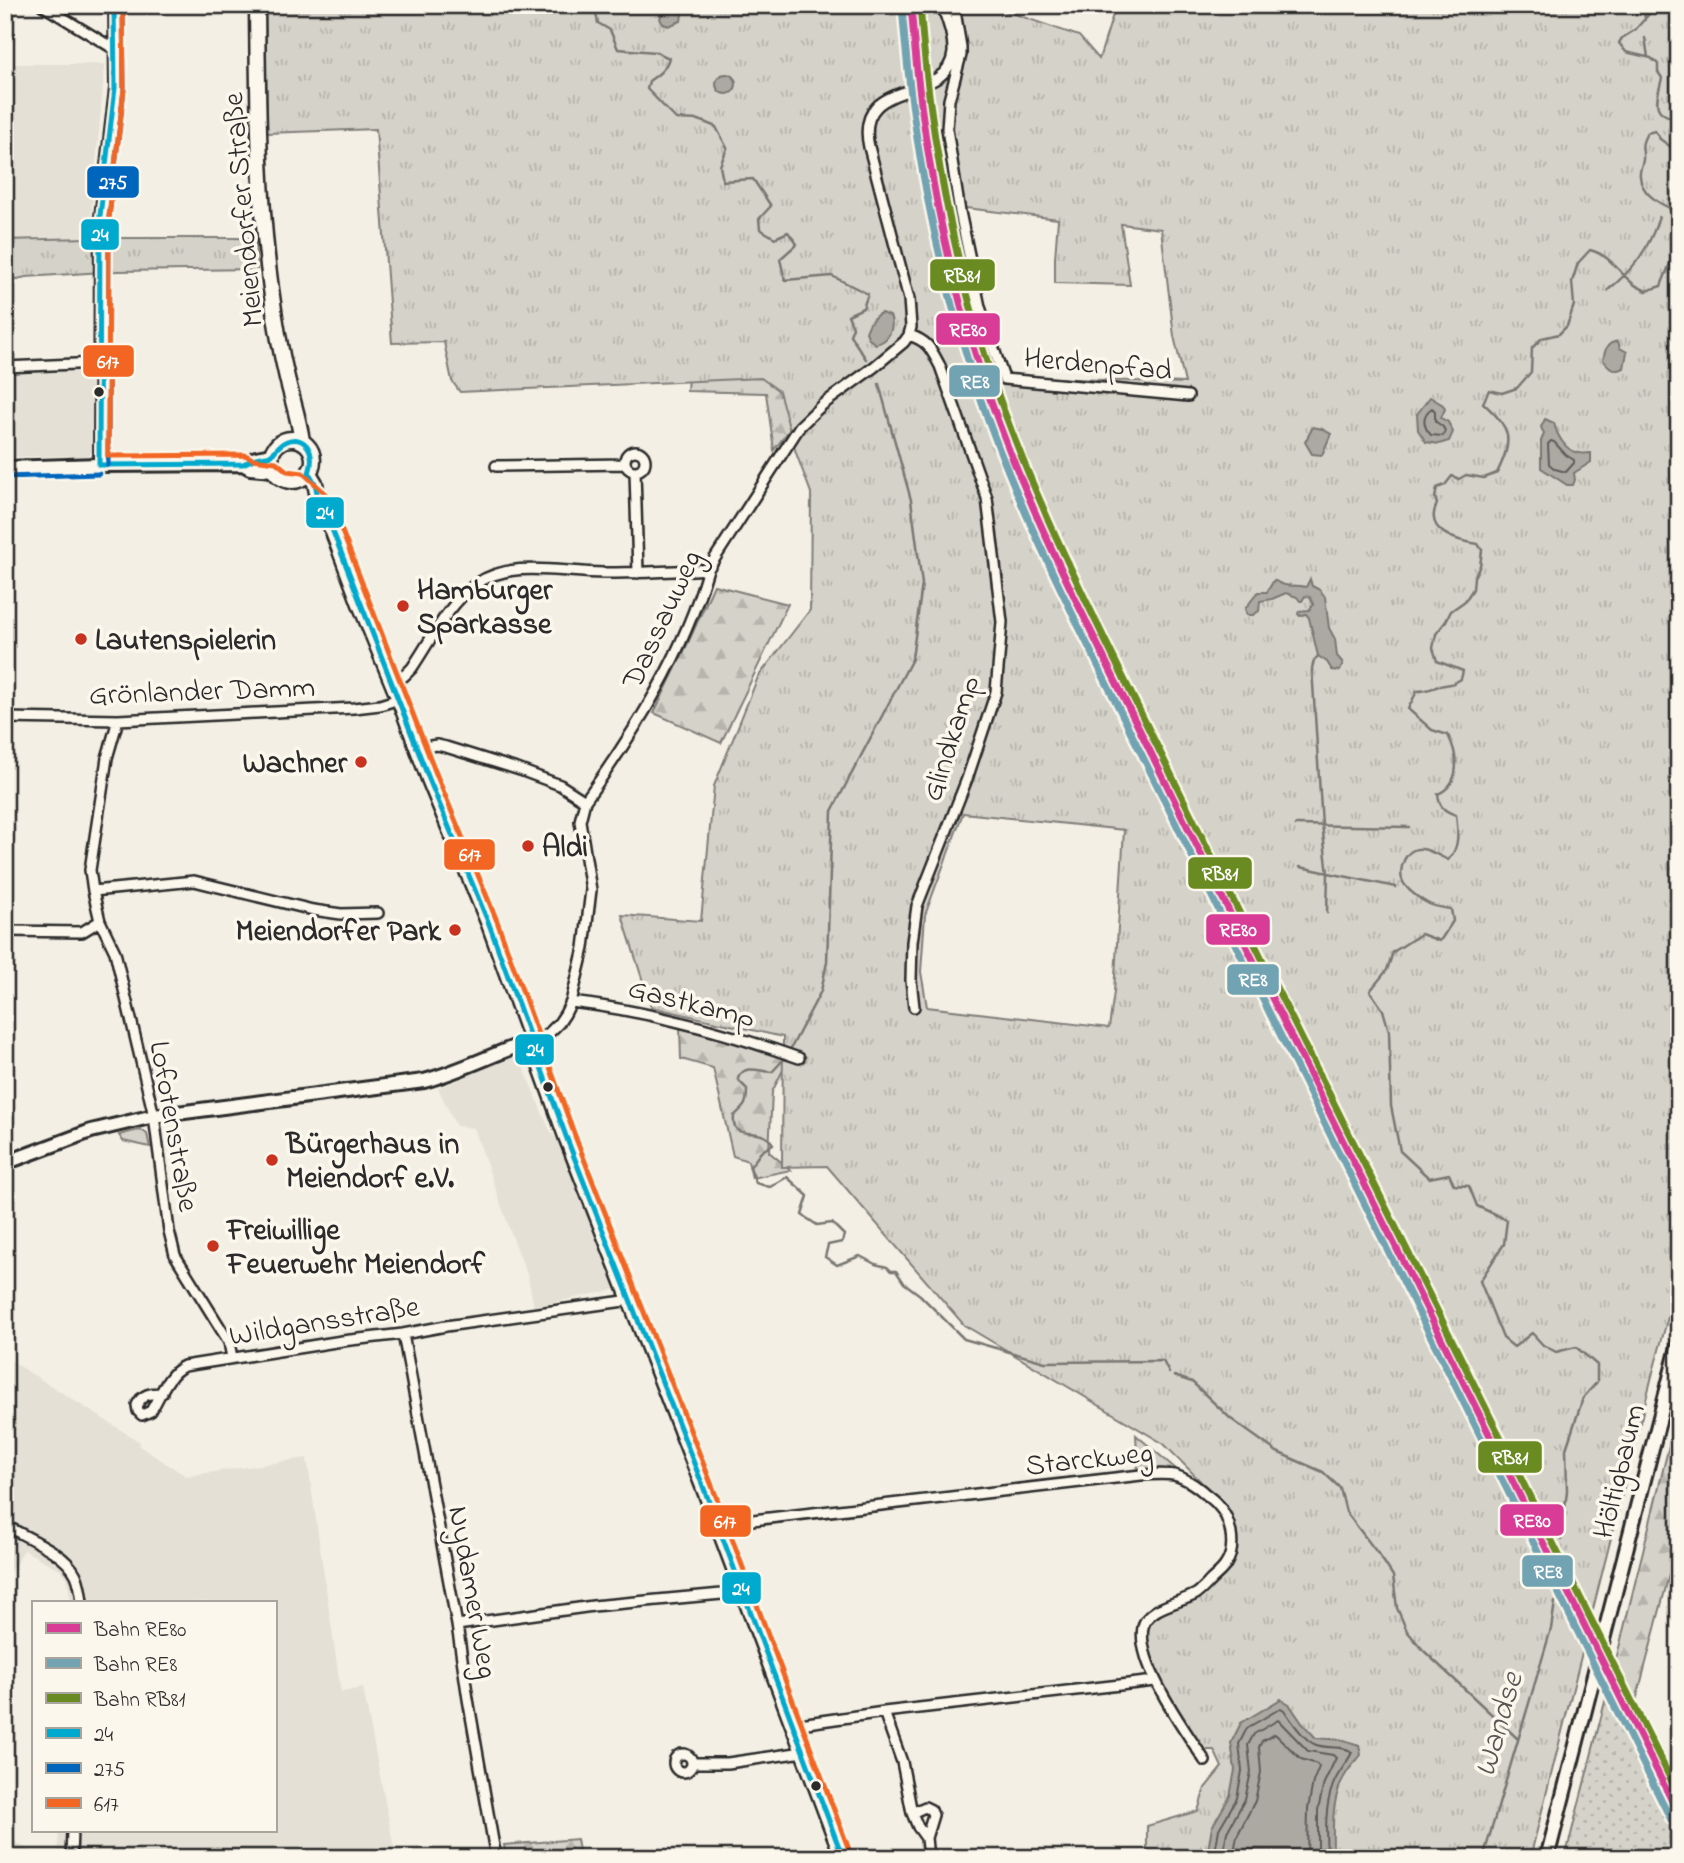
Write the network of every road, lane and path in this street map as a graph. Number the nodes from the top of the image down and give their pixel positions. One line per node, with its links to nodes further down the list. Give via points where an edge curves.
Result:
1 (42, 5): 6 (street)
2 (114, 5): 6 (street)
3 (257, 5): 11 (main road, Meiendorfer Straße, via 263,219 274,310 299,421)
4 (942, 5): 7 (street, via 952,40 948,65 935,80 885,99 868,123 867,139 909,299)
5 (954, 5): 10 (street, Herdenpfad, via 961,47 947,117 949,148 980,307 1004,379)
6 (116, 50): 8 (street, via 100,216)
7 (909, 335): 21 (street, Dassauweg, via 800,426); 34 (street, Glindkamp, via 924,340 940,366 987,498 1002,622 996,692 917,906 912,942)
8 (99, 363): 9 (street); 15 (street)
9 (5, 367)
10 (1188, 396)
11 (294, 440): 12 (main road, via 277,445); 20 (main road, Meiendorfer Straße, via 308,445 313,455 313,466)
12 (272, 455): 13 (street); 18 (main road)
13 (243, 464): 15 (street); 18 (street)
14 (625, 464): 16 (street); 19 (street); 19 (street, via 630,453 641,454 643,465)
15 (99, 465): 17 (street)
16 (496, 466)
17 (5, 468)
18 (273, 470): 20 (main road, via 284,480)
19 (635, 471): 22 (street)
20 (304, 477): 23 (main road, Meiendorfer Straße, via 315,483)
21 (708, 569): 22 (street); 28 (street, Dassauweg, via 668,673)
22 (638, 573): 23 (street, via 519,569 490,576 461,598 407,673)
23 (391, 681): 24 (main road, Meiendorfer Straße)
24 (399, 699): 26 (street, Grönlander Damm, via 354,708); 27 (main road, Meiendorfer Straße)
25 (5, 718): 26 (street, Grönlander Damm)
26 (118, 720): 29 (street, Lofotenstraße, via 107,758 90,870)
27 (417, 748): 28 (street, via 446,747 520,770 560,785); 35 (main road, Meiendorfer Straße)
28 (584, 801): 33 (street, via 580,821 591,890)
29 (93, 891): 30 (street, via 194,881 313,910); 31 (street, Lofotenstraße)
30 (378, 914)
31 (100, 920): 32 (street, via 82,932); 37 (street, Lofotenstraße, via 114,952)
32 (5, 931)
33 (571, 1002): 35 (street, via 553,1030); 36 (street, Gastkamp, via 640,1012)
34 (914, 1007)
35 (531, 1041): 37 (street, via 424,1081); 39 (main road, Meiendorfer Straße)
36 (799, 1058)
37 (154, 1116): 38 (street, via 91,1131); 42 (street, Lofotenstraße, via 175,1255 229,1342)
38 (5, 1163)
39 (631, 1298): 40 (street, Wildgansstraße); 44 (main road, Meiendorfer Straße)
40 (403, 1334): 42 (street, Wildgansstraße); 48 (street, Nydamer Weg)
41 (1679, 1343): 62 (street, Höltigbaum)
42 (232, 1358): 43 (street, Wildgansstraße, via 181,1367)
43 (162, 1392)
44 (718, 1524): 46 (main road, Meiendorfer Straße); 49 (street, Starckweg, via 1174,1474 1219,1505 1229,1525 1231,1553 1226,1565 1199,1592 1147,1617 1143,1636)
45 (5, 1525): 47 (street, via 65,1559 78,1578)
46 (743, 1592): 48 (street); 51 (main road, Meiendorfer Straße)
47 (82, 1601)
48 (457, 1625): 59 (street, Nydamer Weg)
49 (1155, 1681): 50 (street); 53 (street, Starckweg)
50 (884, 1712): 51 (street); 55 (street, via 902,1762)
51 (793, 1724): 52 (main road, Meiendorfer Straße)
52 (803, 1752): 54 (street, via 728,1763); 60 (main road, Meiendorfer Straße)
53 (1205, 1761)
54 (692, 1763)
55 (912, 1813): 57 (street); 57 (street, via 925,1807 931,1810)
56 (72, 1832): 58 (street)
57 (926, 1838): 61 (street)
58 (71, 1858)
59 (496, 1858)
60 (843, 1858)
61 (928, 1858)
62 (1548, 1858)

